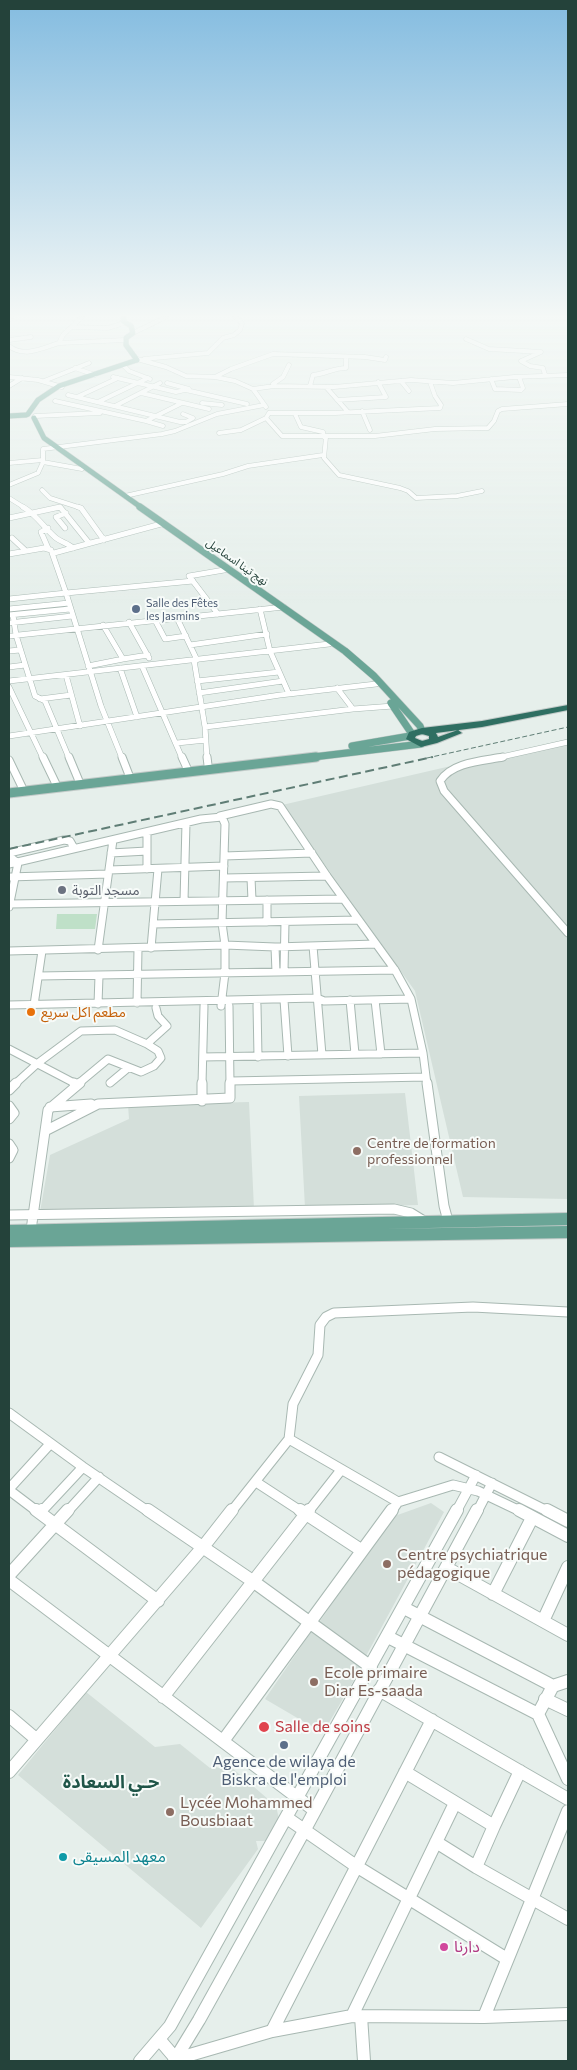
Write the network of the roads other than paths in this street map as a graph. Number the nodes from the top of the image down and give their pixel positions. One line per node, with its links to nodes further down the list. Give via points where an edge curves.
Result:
1 (269, 413): 18 (street)
2 (32, 414): 16 (main road)
3 (78, 414): 4 (street); 16 (street)
4 (96, 414)
5 (115, 414): 19 (street)
6 (146, 414): 17 (street)
7 (161, 414): 17 (street)
8 (183, 414): 17 (street, via 193,418 183,423)
9 (219, 414): 24 (street, via 169,433)
10 (285, 414): 11 (street)
11 (295, 414): 12 (street); 23 (street, via 301,427 323,432)
12 (306, 414)
13 (363, 414): 21 (street)
14 (497, 414): 23 (street, via 488,428)
15 (9, 416): 16 (main road)
16 (30, 416): 24 (main road, نهج تينا اسماعيل); 24 (main road, نهج تينا اسماعيل, via 42,440)
17 (156, 416): 19 (street)
18 (266, 418): 22 (street, via 241,430); 23 (street, via 280,435)
19 (146, 421): 20 (street)
20 (163, 426)
21 (370, 430)
22 (219, 433)
23 (325, 437): 25 (street)
24 (51, 449): 26 (street); 28 (main road, نهج تينا اسماعيل); 32 (main road, نهج تينا اسماعيل)
25 (323, 455): 31 (street, via 339,476 404,489 416,498); 32 (street, via 248,466)
26 (43, 461): 27 (street); 28 (street); 29 (street, via 37,474)
27 (9, 463)
28 (82, 469): 37 (main road, نهج تينا اسماعيل)
29 (9, 485)
30 (42, 490): 41 (street, via 50,498 81,508)
31 (482, 491)
32 (126, 496): 48 (main road, نهج تينا اسماعيل)
33 (9, 498): 34 (street)
34 (33, 513): 35 (street, via 58,507); 36 (street); 38 (street)
35 (66, 513): 39 (street, via 56,517); 42 (street)
36 (9, 518)
37 (161, 524): 41 (street); 48 (main road, نهج تينا اسماعيل)
38 (48, 528): 43 (street, via 41,532); 44 (street, via 57,539)
39 (65, 528)
40 (12, 538): 45 (street)
41 (104, 540): 42 (street)
42 (90, 543): 44 (street)
43 (48, 548): 45 (street); 47 (street)
44 (73, 548): 47 (street)
45 (26, 551): 46 (street)
46 (9, 553)
47 (54, 553): 50 (street)
48 (227, 569): 49 (street, via 189,576); 53 (main road, نهج تينا اسماعيل)
49 (193, 581): 50 (street); 58 (street)
50 (66, 593): 51 (street); 52 (street)
51 (9, 599)
52 (69, 606): 54 (street); 56 (street); 60 (street)
53 (281, 607): 55 (street); 75 (main road, نهج تينا اسماعيل); 113 (main road, نهج تينا اسماعيل, via 322,633 366,668)
54 (9, 609)
55 (260, 609): 58 (street); 71 (street)
56 (56, 610): 57 (street); 61 (street)
57 (39, 612): 59 (street); 63 (street)
58 (218, 614): 62 (street)
59 (11, 615): 66 (street)
60 (72, 616): 61 (street); 68 (street)
61 (58, 618): 63 (street); 69 (street)
62 (177, 618): 64 (street); 74 (street)
63 (41, 620): 66 (street); 70 (street)
64 (155, 620): 65 (street); 74 (street, via 165,639)
65 (129, 622): 67 (street); 80 (street)
66 (12, 623): 72 (street)
67 (103, 625): 68 (street); 81 (street)
68 (78, 629): 69 (street); 88 (street)
69 (63, 630): 70 (street)
70 (46, 632): 72 (street)
71 (266, 634): 76 (street); 79 (street)
72 (16, 635): 73 (street); 77 (street)
73 (9, 636)
74 (186, 636): 76 (street)
75 (329, 644): 79 (street); 95 (main road, نهج تينا اسماعيل)
76 (190, 645): 82 (street)
77 (20, 650): 78 (street); 83 (street)
78 (9, 651)
79 (270, 651): 82 (street); 89 (street)
80 (148, 655): 81 (street); 84 (street)
81 (123, 660): 88 (street)
82 (196, 660): 84 (street); 93 (street)
83 (25, 665): 86 (street); 91 (street)
84 (152, 665): 85 (street)
85 (142, 666): 87 (street); 107 (street)
86 (9, 667)
87 (120, 668): 88 (street); 108 (street)
88 (89, 669): 90 (street); 109 (street)
89 (279, 672): 93 (street); 94 (street)
90 (66, 675): 91 (street); 100 (street)
91 (29, 679): 92 (street); 101 (street, via 36,697)
92 (9, 681)
93 (197, 681): 98 (street)
94 (283, 681): 98 (street); 99 (street)
95 (376, 684): 97 (street); 102 (main road, نهج تينا اسماعيل)
96 (9, 686): 114 (street)
97 (337, 688): 99 (street); 105 (street)
98 (199, 693): 103 (street)
99 (289, 694): 103 (street)
100 (71, 695): 101 (street); 110 (street)
101 (40, 699): 112 (street, via 45,701)
102 (393, 706): 105 (street); 115 (main road, نهج تينا اسماعيل)
103 (201, 707): 107 (street); 111 (street)
104 (568, 707): 113 (highway, via 482,724)
105 (353, 709): 111 (street)
106 (568, 711): 118 (highway)
107 (164, 713): 108 (street); 120 (street)
108 (137, 717): 109 (street)
109 (107, 721): 110 (street); 125 (street)
110 (80, 726): 112 (street)
111 (205, 727): 117 (street)
112 (57, 729): 114 (street); 126 (street)
113 (423, 731): 115 (highway); 118 (highway, via 433,735)
114 (32, 732): 116 (street); 127 (street)
115 (411, 735): 121 (highway, via 411,740); 123 (main road)
116 (9, 736)
117 (206, 740): 120 (street); 123 (street)
118 (434, 741): 121 (highway)
119 (568, 742): 165 (street, via 456,767 445,773 440,782 444,792)
120 (177, 743): 124 (street)
121 (421, 744): 130 (main road)
122 (9, 760): 128 (street)
123 (208, 765): 124 (main road)
124 (187, 768): 125 (main road)
125 (129, 775): 126 (main road)
126 (79, 781): 127 (main road)
127 (56, 784): 128 (main road)
128 (22, 787): 129 (main road)
129 (9, 788)
130 (9, 793)
131 (220, 816): 132 (street); 138 (street, via 278,805); 140 (street, via 225,824)
132 (186, 823): 133 (street); 144 (street)
133 (148, 832): 134 (street); 136 (street)
134 (113, 840): 135 (street); 137 (street)
135 (74, 848): 139 (street, via 70,841 64,840); 141 (street)
136 (147, 851): 137 (street); 145 (street)
137 (111, 853): 147 (street)
138 (312, 853): 140 (street); 148 (street)
139 (9, 854): 141 (street)
140 (224, 856): 143 (street)
141 (18, 863): 142 (street); 149 (street)
142 (9, 864)
143 (224, 866): 144 (street); 150 (street)
144 (185, 867): 146 (street); 156 (street)
145 (147, 869): 146 (street); 147 (street)
146 (158, 869): 155 (street)
147 (109, 872): 149 (street); 158 (street)
148 (327, 876): 151 (street); 152 (street)
149 (12, 877): 159 (street)
150 (224, 878): 151 (street); 157 (street)
151 (251, 878): 153 (street)
152 (343, 898): 154 (street); 160 (street)
153 (252, 900): 154 (street); 157 (street)
154 (267, 900): 161 (street)
155 (155, 901): 156 (street); 158 (street); 164 (street)
156 (184, 901): 157 (street)
157 (223, 901): 163 (street)
158 (105, 903): 159 (street); 173 (street)
159 (9, 905)
160 (358, 920): 162 (street); 166 (street)
161 (267, 922): 162 (street); 163 (street)
162 (285, 922): 168 (street)
163 (222, 923): 164 (street); 167 (street)
164 (153, 924): 172 (street)
165 (568, 933)
166 (376, 944): 169 (street); 176 (street)
167 (225, 945): 170 (street); 172 (street); 179 (street)
168 (284, 946): 169 (street); 170 (street); 177 (street)
169 (313, 946): 178 (street)
170 (275, 947): 177 (street)
171 (138, 948): 172 (street); 173 (street); 180 (street)
172 (151, 948)
173 (98, 950): 175 (street)
174 (9, 951): 175 (street)
175 (42, 951): 181 (street)
176 (395, 970): 178 (street); 183 (street)
177 (280, 972): 178 (street); 179 (street)
178 (315, 972): 186 (street)
179 (225, 973): 180 (street); 190 (street)
180 (139, 975): 182 (street); 188 (street)
181 (39, 976): 182 (street); 192 (street)
182 (99, 976): 189 (street)
183 (411, 998): 185 (street); 199 (street)
184 (350, 1000): 185 (street); 186 (street); 200 (street)
185 (375, 1000): 201 (street)
186 (319, 1001): 187 (street); 202 (street)
187 (284, 1002): 190 (street); 193 (street); 204 (street)
188 (137, 1003): 189 (street); 190 (street)
189 (98, 1004): 192 (street)
190 (224, 1004): 193 (street); 194 (street); 206 (street)
191 (9, 1005): 192 (street)
192 (34, 1005)
193 (257, 1005): 203 (street)
194 (204, 1006): 195 (street); 205 (street)
195 (156, 1008): 196 (street); 197 (street, via 167,1026)
196 (9, 1010)
197 (147, 1044): 207 (street, via 115,1030 86,1030 74,1034); 208 (street, via 158,1051 159,1061 143,1074)
198 (9, 1049): 207 (street)
199 (423, 1053): 201 (street); 209 (street)
200 (355, 1054): 201 (street); 202 (street)
201 (381, 1054)
202 (322, 1055): 204 (street)
203 (258, 1056): 204 (street); 206 (street)
204 (288, 1056)
205 (203, 1057): 206 (street); 214 (street)
206 (230, 1058): 210 (street)
207 (38, 1063): 212 (street); 213 (street)
208 (128, 1068): 211 (street); 212 (street, via 108,1059)
209 (426, 1077): 210 (street); 225 (street)
210 (231, 1082): 214 (street, via 230,1098)
211 (110, 1083)
212 (76, 1086): 217 (street)
213 (9, 1090)
214 (202, 1101): 215 (street)
215 (98, 1104): 217 (street); 219 (street)
216 (9, 1106): 218 (street, via 14,1113)
217 (50, 1107): 219 (street)
218 (9, 1119)
219 (45, 1131): 223 (street)
220 (9, 1144): 221 (street, via 13,1150)
221 (9, 1158)
222 (9, 1215): 223 (street)
223 (34, 1215): 226 (street, via 394,1209 412,1213); 227 (street)
224 (568, 1219): 225 (main road)
225 (448, 1221): 226 (main road)
226 (425, 1222): 227 (main road)
227 (31, 1230): 228 (main road)
228 (9, 1231)
229 (568, 1232): 230 (main road)
230 (9, 1241)
231 (568, 1312): 233 (street, via 473,1307 330,1314 320,1324 318,1355 292,1404)
232 (10, 1416): 234 (street)
233 (289, 1440): 237 (street); 240 (street)
234 (50, 1444): 236 (street); 242 (street)
235 (439, 1456): 238 (street)
236 (83, 1467): 239 (street); 246 (street)
237 (340, 1470): 245 (street); 247 (street)
238 (476, 1475): 241 (street); 243 (street)
239 (99, 1477): 250 (street); 252 (street)
240 (256, 1482): 247 (street); 252 (street)
241 (492, 1483): 244 (street); 249 (street)
242 (9, 1489): 246 (street)
243 (470, 1489): 244 (street); 245 (street, via 450,1485); 262 (street)
244 (486, 1495): 248 (street); 255 (street)
245 (398, 1502): 253 (street)
246 (40, 1513): 250 (street)
247 (306, 1515): 253 (street); 259 (street)
248 (532, 1518): 251 (street); 260 (street)
249 (568, 1521)
250 (56, 1525): 256 (street); 261 (street)
251 (568, 1536)
252 (203, 1548): 259 (street); 261 (street)
253 (361, 1550): 265 (street)
254 (568, 1567): 257 (street)
255 (447, 1568): 260 (street); 263 (street)
256 (9, 1575)
257 (566, 1578): 264 (street)
258 (9, 1580): 269 (street)
259 (254, 1582): 265 (street); 274 (street)
260 (493, 1594): 264 (street)
261 (158, 1601): 269 (street)
262 (404, 1608): 263 (street); 267 (street)
263 (420, 1617): 268 (street); 272 (street)
264 (543, 1621): 266 (street)
265 (309, 1622): 270 (street); 281 (street)
266 (568, 1635)
267 (388, 1637): 268 (street); 270 (street)
268 (404, 1646): 273 (street); 277 (street)
269 (110, 1657): 274 (street); 280 (street)
270 (371, 1667): 286 (street)
271 (568, 1681): 272 (street)
272 (552, 1686): 275 (street)
273 (379, 1690): 279 (street); 289 (street)
274 (163, 1697): 281 (street)
275 (545, 1699): 276 (street); 277 (street)
276 (568, 1710)
277 (538, 1714): 285 (street)
278 (9, 1716): 280 (street)
279 (432, 1720): 282 (street); 284 (street)
280 (36, 1739): 283 (street)
281 (223, 1741): 286 (street)
282 (520, 1771): 287 (street); 292 (street)
283 (9, 1772)
284 (405, 1772): 288 (street); 295 (street)
285 (568, 1779)
286 (298, 1799): 289 (street); 291 (street)
287 (568, 1799)
288 (455, 1803): 292 (street); 294 (street)
289 (314, 1810): 293 (street)
290 (568, 1811): 298 (street)
291 (287, 1818): 293 (street); 305 (street, via 170,2026)
292 (494, 1826): 296 (street)
293 (304, 1831): 295 (street); 307 (street)
294 (436, 1842): 296 (street); 297 (street)
295 (356, 1866): 297 (street); 304 (street)
296 (476, 1866): 298 (street)
297 (409, 1897): 300 (street); 302 (street)
298 (534, 1899): 299 (street); 300 (street)
299 (568, 1919)
300 (507, 1959): 303 (street)
301 (568, 2014): 303 (street)
302 (357, 2016): 303 (street); 304 (street); 309 (street)
303 (484, 2017)
304 (272, 2031): 306 (street)
305 (159, 2038): 307 (street); 308 (street)
306 (202, 2056): 307 (street)
307 (175, 2060)
308 (140, 2061)
309 (364, 2061)

